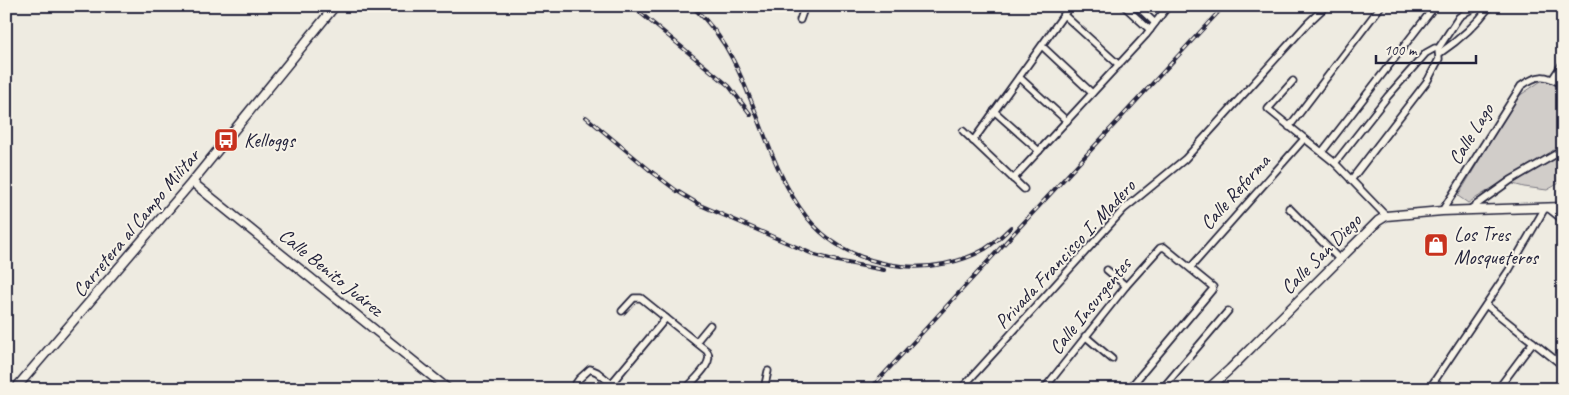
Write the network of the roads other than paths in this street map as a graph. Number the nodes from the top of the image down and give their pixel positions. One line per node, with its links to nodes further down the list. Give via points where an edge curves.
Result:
1 (335, 6): 37 (main road, Carretera al Campo Militar)
2 (806, 6): 13 (street)
3 (1070, 6): 12 (street)
4 (1124, 6): 15 (street)
5 (1137, 6): 14 (street)
6 (1168, 6): 14 (street)
7 (1326, 6): 70 (street, Privada Francisco I. Madero, via 1184,159 1124,209)
8 (1381, 6): 27 (street)
9 (1435, 6): 33 (street)
10 (1479, 6): 17 (street, via 1459,17)
11 (1490, 6): 17 (street, via 1472,28 1455,43)
12 (1064, 15): 16 (street); 19 (street)
13 (800, 20)
14 (1155, 23): 15 (street)
15 (1150, 30): 19 (street)
16 (1042, 46): 20 (street); 24 (street)
17 (1439, 51): 34 (street, via 1435,48 1426,53); 36 (street, via 1439,59 1428,80)
18 (1563, 63): 21 (street)
19 (1119, 65): 24 (street)
20 (1019, 76): 25 (street); 26 (street)
21 (1552, 78): 23 (street); 42 (street, Calle Lago, via 1539,76 1521,86)
22 (1293, 81): 27 (street, via 1268,109)
23 (1563, 85)
24 (1092, 93): 26 (street)
25 (994, 111): 30 (street); 32 (street)
26 (1067, 121): 32 (street)
27 (1289, 127): 29 (street)
28 (963, 131): 30 (street)
29 (1304, 139): 33 (street); 48 (street, Calle Reforma)
30 (973, 141): 35 (street)
31 (1563, 150): 43 (street, via 1511,180)
32 (1039, 151): 35 (street)
33 (1322, 152): 34 (street)
34 (1335, 163): 36 (street)
35 (1013, 179): 38 (street)
36 (1351, 180): 45 (street)
37 (192, 182): 64 (main road, Carretera al Campo Militar); 65 (main road, Calle Benito Juárez)
38 (1024, 189)
39 (1563, 207): 41 (main road, Calle San Diego)
40 (1289, 208): 47 (street)
41 (1549, 208): 43 (main road, Calle San Diego); 44 (street); 46 (street); 51 (street)
42 (1442, 211): 43 (main road, Calle San Diego); 45 (main road, Calle San Diego)
43 (1467, 211)
44 (1563, 214)
45 (1386, 216): 47 (main road, Calle San Diego)
46 (1563, 220)
47 (1339, 259): 74 (main road, Calle San Diego)
48 (1191, 267): 50 (street, Calle Insurgentes, via 1164,247 1160,248); 72 (street, via 1213,287 1212,290)
49 (1107, 270): 50 (street, Privada Francisco I. Madero)
50 (1126, 286): 56 (street, Calle Insurgentes)
51 (1486, 305): 58 (street); 75 (street)
52 (622, 311): 54 (street, via 634,298 641,298)
53 (1228, 311): 73 (street)
54 (666, 318): 57 (street); 63 (street)
55 (710, 325): 57 (street)
56 (1085, 336): 59 (street); 71 (street, Calle Insurgentes)
57 (696, 342): 68 (street, via 707,351 709,362)
58 (1533, 342): 60 (street); 76 (street)
59 (1112, 359)
60 (1563, 366)
61 (768, 371): 69 (street)
62 (1563, 382): 77 (street)
63 (611, 384): 66 (street, via 590,369); 67 (street)
64 (16, 389)
65 (448, 389)
66 (572, 389)
67 (618, 389)
68 (686, 389)
69 (764, 389)
70 (961, 389)
71 (1044, 389)
72 (1129, 389)
73 (1162, 389)
74 (1208, 389)
75 (1428, 389)
76 (1498, 389)
77 (1558, 389)

